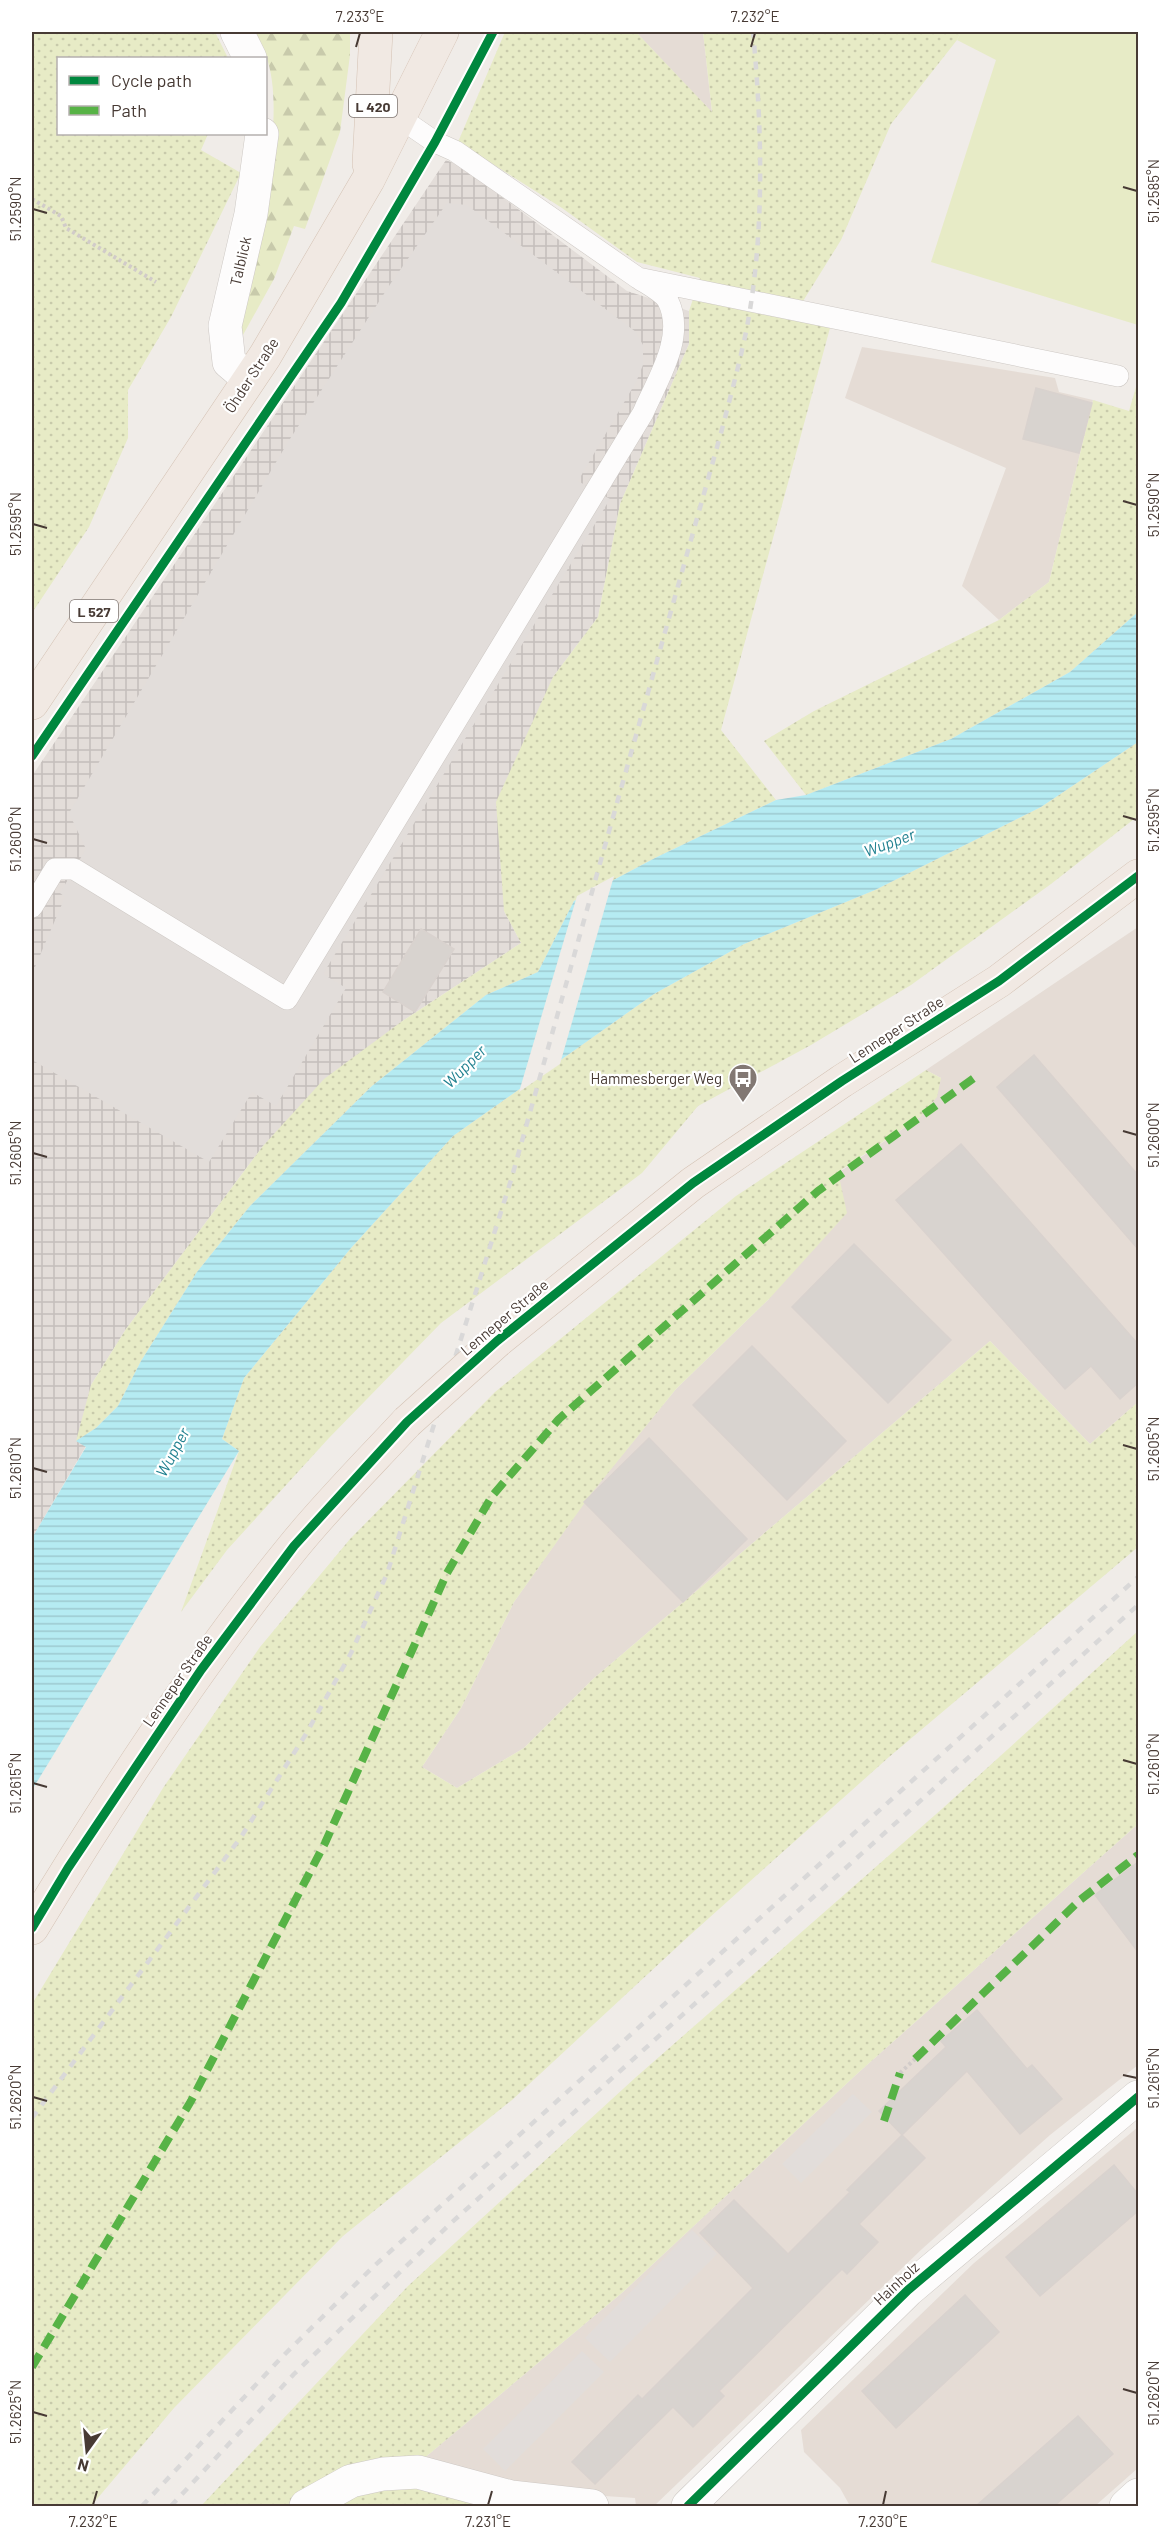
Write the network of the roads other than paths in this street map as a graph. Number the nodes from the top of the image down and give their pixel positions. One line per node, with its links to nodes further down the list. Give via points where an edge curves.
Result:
1 (237, 32): 4 (street)
2 (376, 32): 7 (main road, L 420)
3 (442, 32): 5 (main road, Öhder Straße / L 527)
4 (250, 57)
5 (400, 118): 7 (main road, Öhder Straße / L 527); 8 (lane, via 455,151)
6 (262, 135): 10 (street, Talblick, via 251,214 225,326 229,363)
7 (368, 180): 10 (main road, Öhder Straße / L 527)
8 (638, 278): 9 (lane); 13 (lane, via 667,299 674,339 643,413 287,999 74,868 55,868)
9 (1118, 376)
10 (249, 379): 11 (main road, Öhder Straße / L 527)
11 (32, 703)
12 (1138, 876): 14 (main road, Lenneper Straße, bridge, via 999,981 842,1081 693,1183 497,1341 407,1422 294,1546 201,1670)
13 (32, 907)
14 (32, 1928)
15 (1138, 2097): 20 (street, Hainholz, via 908,2290)
16 (1138, 2495): 21 (street)
17 (510, 2502): 18 (street, via 418,2472 351,2481); 19 (street)
18 (306, 2506)
19 (592, 2506)
20 (688, 2506)
21 (1126, 2506)

